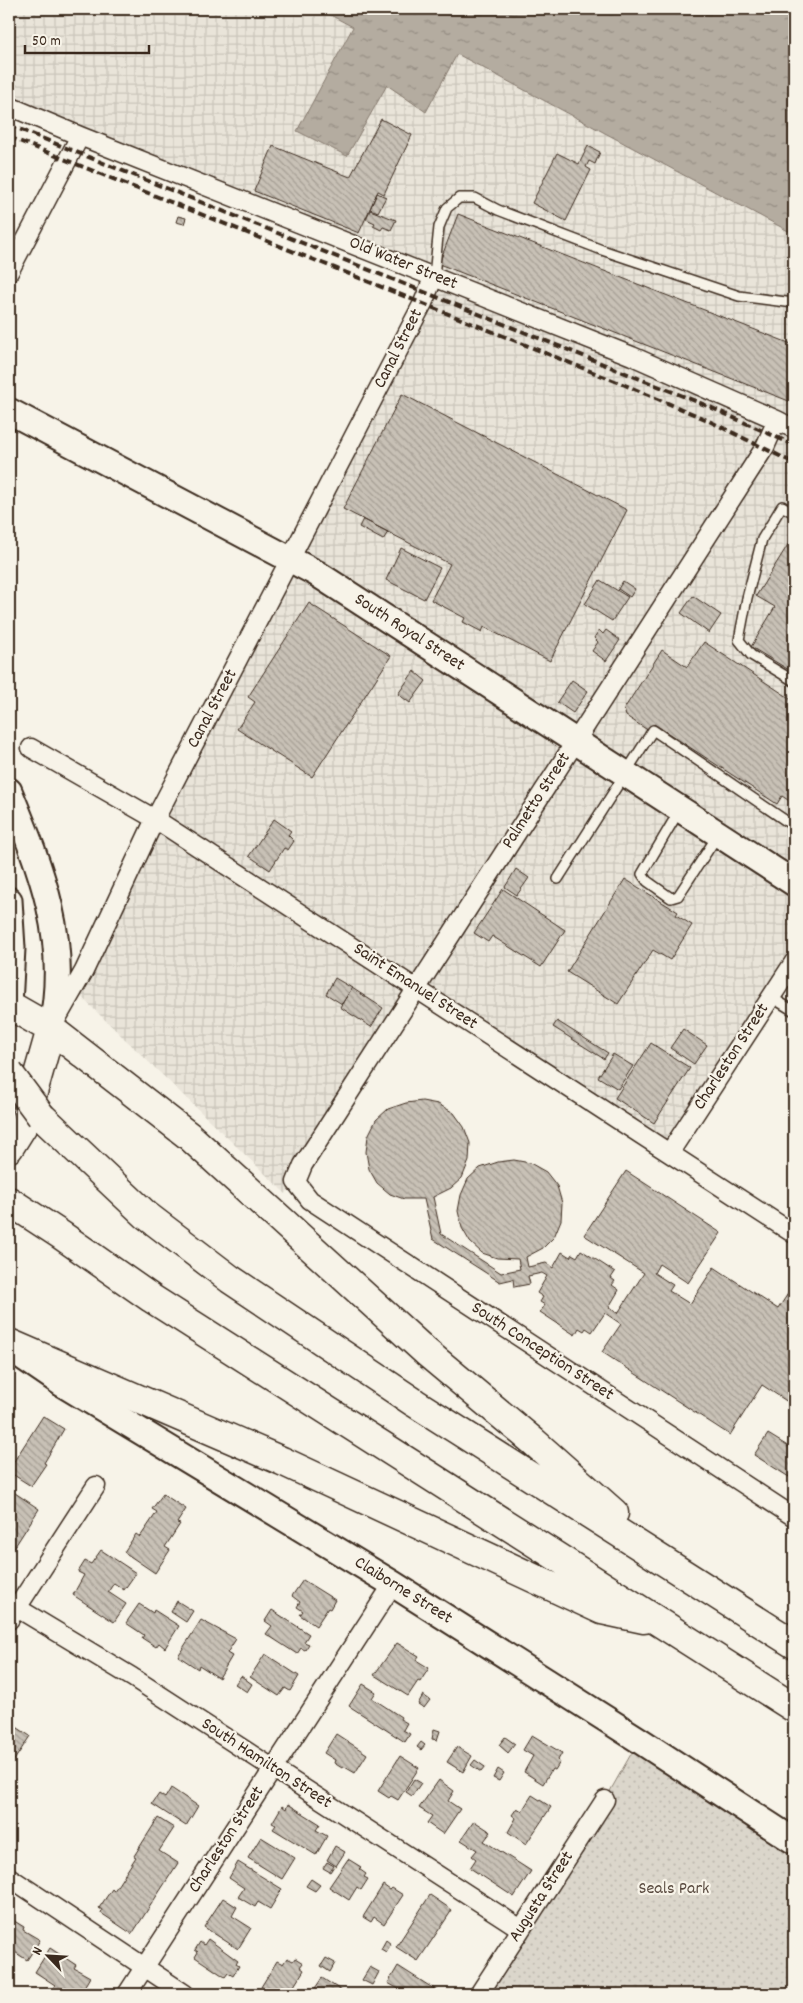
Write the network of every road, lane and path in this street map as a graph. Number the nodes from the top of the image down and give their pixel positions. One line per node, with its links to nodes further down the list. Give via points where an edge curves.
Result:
1 (9, 106): 2 (street, Old Water Street)
2 (80, 136): 3 (street); 4 (street, Old Water Street)
3 (9, 272)
4 (434, 276): 5 (lane, via 440,226 447,208 459,198 475,198 602,250 739,296); 7 (street, Old Water Street, via 632,356); 10 (street, Canal Street)
5 (794, 303)
6 (9, 411): 10 (street, South Royal Street)
7 (777, 420): 8 (street, Old Water Street); 12 (street, Palmetto Street, via 765,447)
8 (794, 429)
9 (794, 514): 11 (lane, via 782,506 762,539 746,598 739,640 751,655)
10 (290, 560): 12 (street, South Royal Street, via 316,573); 17 (street, Canal Street)
11 (794, 681)
12 (576, 741): 14 (street, South Royal Street); 24 (street, Palmetto Street)
13 (31, 748): 17 (street, Saint Emanuel Street)
14 (625, 772): 16 (street, South Royal Street); 18 (lane, via 652,730 792,825); 20 (lane)
15 (9, 791): 28 (street, via 41,872 55,934 58,983)
16 (681, 808): 19 (street, South Royal Street); 19 (lane, via 642,874 670,898 678,896)
17 (155, 819): 24 (street, Saint Emanuel Street); 28 (street, Canal Street, via 84,971)
18 (794, 821)
19 (719, 834): 21 (street, South Royal Street)
20 (558, 878)
21 (794, 883)
22 (9, 908): 26 (street, via 12,948)
23 (794, 962): 25 (street, Charleston Street)
24 (416, 988): 33 (street, Saint Emanuel Street); 34 (street, Palmetto Street, via 303,1165)
25 (771, 997): 27 (lane); 33 (street, Charleston Street)
26 (9, 1006): 28 (main road)
27 (794, 1011)
28 (51, 1029): 32 (main road, Canal Street, via 24,1124); 41 (main road, via 189,1136 426,1352)
29 (9, 1073): 31 (main road, bridge)
30 (9, 1085): 31 (main road, bridge)
31 (41, 1116): 41 (main road, via 146,1215 237,1284 415,1403)
32 (9, 1148)
33 (670, 1152): 36 (street, Saint Emanuel Street)
34 (296, 1182): 40 (street, South Conception Street, via 310,1200)
35 (9, 1201): 44 (main road, via 151,1298)
36 (794, 1234)
37 (9, 1343): 44 (main road, via 282,1461 602,1610)
38 (9, 1347): 42 (street, Claiborne Street, via 61,1383)
39 (96, 1486): 43 (street)
40 (794, 1517)
41 (698, 1582): 45 (main road)
42 (393, 1584): 47 (street, Charleston Street); 49 (street, Claiborne Street)
43 (11, 1610): 47 (street, South Hamilton Street, via 132,1677)
44 (662, 1623): 46 (main road)
45 (794, 1644)
46 (794, 1708)
47 (273, 1769): 51 (street, South Hamilton Street); 52 (street, Charleston Street)
48 (605, 1800): 51 (street, Augusta Street)
49 (794, 1841)
50 (9, 1877): 52 (street)
51 (521, 1930): 55 (street, Augusta Street)
52 (144, 1968): 53 (street, Charleston Street); 54 (street)
53 (127, 1994)
54 (185, 1994)
55 (479, 1994)

